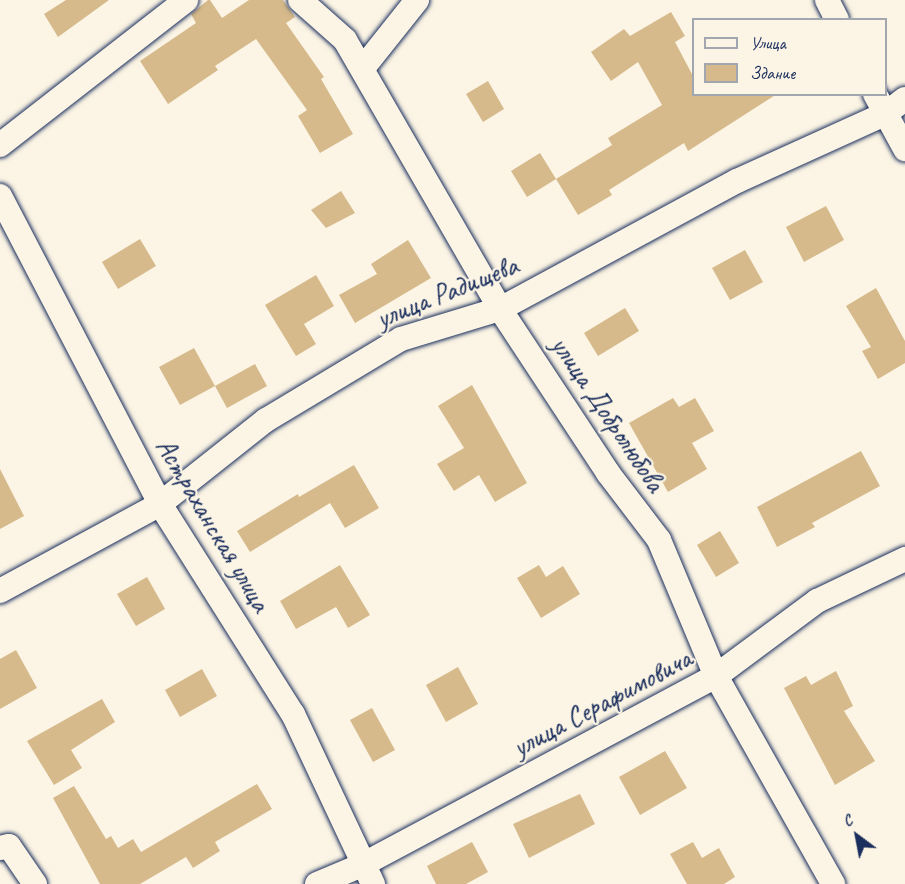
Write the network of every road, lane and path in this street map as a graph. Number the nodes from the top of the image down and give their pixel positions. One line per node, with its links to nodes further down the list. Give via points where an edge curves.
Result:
1 (186, 0): 9 (street)
2 (300, 0): 6 (street, улица Добролюбова, via 345,39)
3 (417, 0): 6 (street)
4 (827, 0): 5 (street)
5 (836, 18)
6 (363, 68): 12 (street, улица Добролюбова)
7 (905, 99): 8 (street, улица Радищева)
8 (880, 104): 10 (street); 12 (street, улица Радищева)
9 (0, 145)
10 (905, 148)
11 (0, 196): 13 (street, Астраханская улица)
12 (500, 309): 13 (street, улица Радищева, via 401,339 266,420); 16 (street, улица Добролюбова, via 608,473 659,540)
13 (160, 504): 15 (street, улица Радищева); 18 (street, Астраханская улица, via 293,714)
14 (905, 559): 16 (street, улица Серафимовича, via 817,601)
15 (0, 591)
16 (716, 676): 18 (street, улица Серафимовича); 21 (street, улица Добролюбова)
17 (0, 848): 19 (street, via 9,846)
18 (368, 874): 20 (street, улица Серафимовича)
19 (35, 884)
20 (317, 884)
21 (833, 884)

